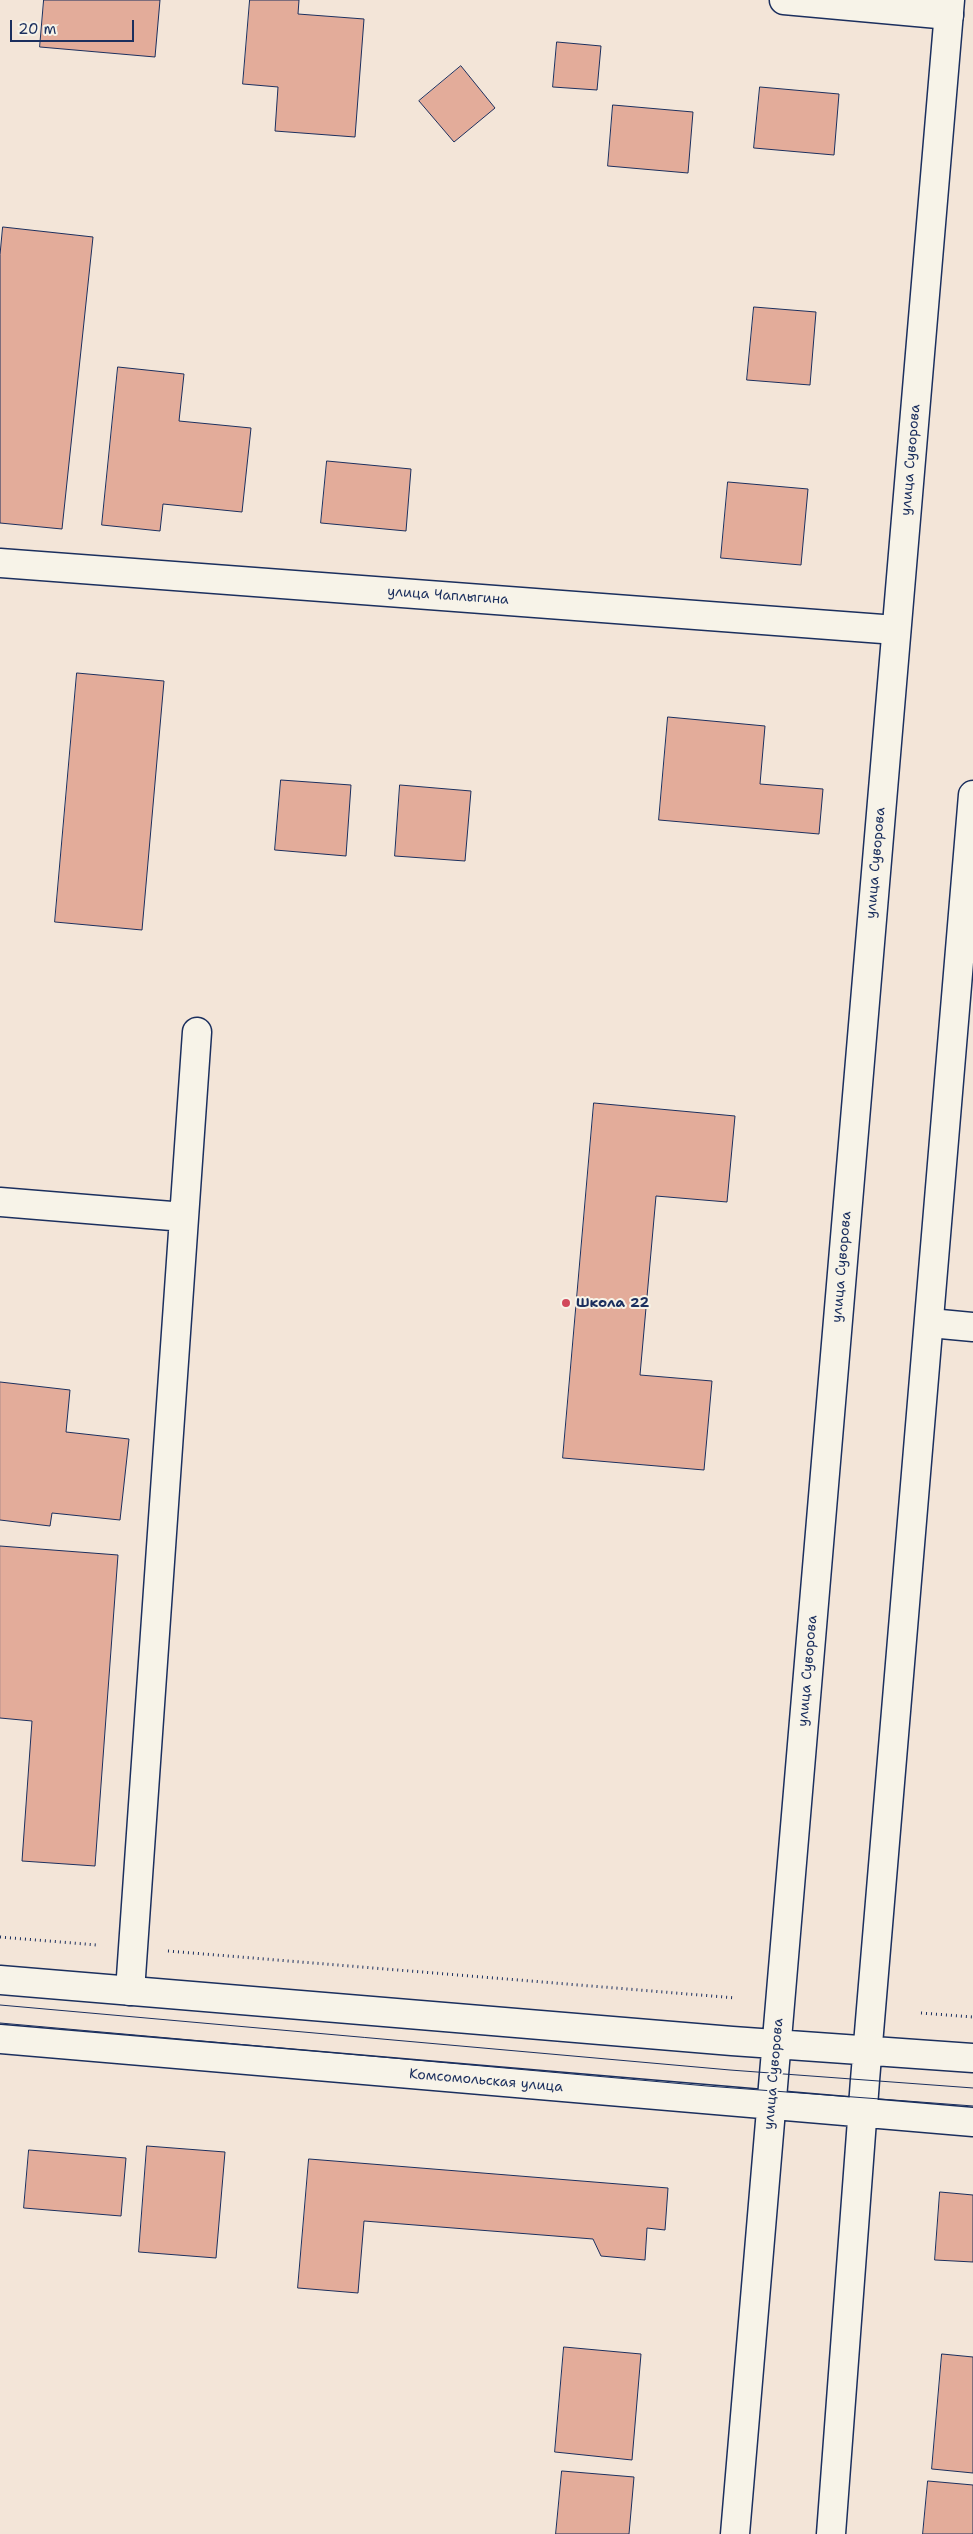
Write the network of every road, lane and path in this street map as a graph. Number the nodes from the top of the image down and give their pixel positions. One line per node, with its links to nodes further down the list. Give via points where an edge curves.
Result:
1 (784, 0): 2 (main road)
2 (949, 8): 4 (main road, улица Суворова)
3 (0, 563): 4 (main road, улица Чаплыгина)
4 (896, 630): 19 (main road, улица Суворова)
5 (973, 794): 9 (main road)
6 (197, 1032): 8 (main road)
7 (0, 1202): 8 (main road)
8 (184, 1217): 12 (main road)
9 (930, 1323): 10 (main road); 20 (main road)
10 (973, 1326)
11 (0, 1937): 12 (path)
12 (132, 1948): 14 (main road); 15 (path)
13 (0, 1980): 14 (main road)
14 (130, 1991): 19 (main road)
15 (736, 1998)
16 (921, 2013): 17 (path)
17 (973, 2017)
18 (0, 2039): 22 (main road, Комсомольская улица)
19 (777, 2044): 20 (main road); 22 (main road, улица Суворова)
20 (868, 2050): 21 (main road); 23 (main road)
21 (973, 2058)
22 (772, 2105): 23 (main road, Комсомольская улица); 25 (main road, улица Суворова)
23 (863, 2112): 24 (main road, Комсомольская улица); 26 (main road)
24 (973, 2122)
25 (735, 2534)
26 (831, 2534)

